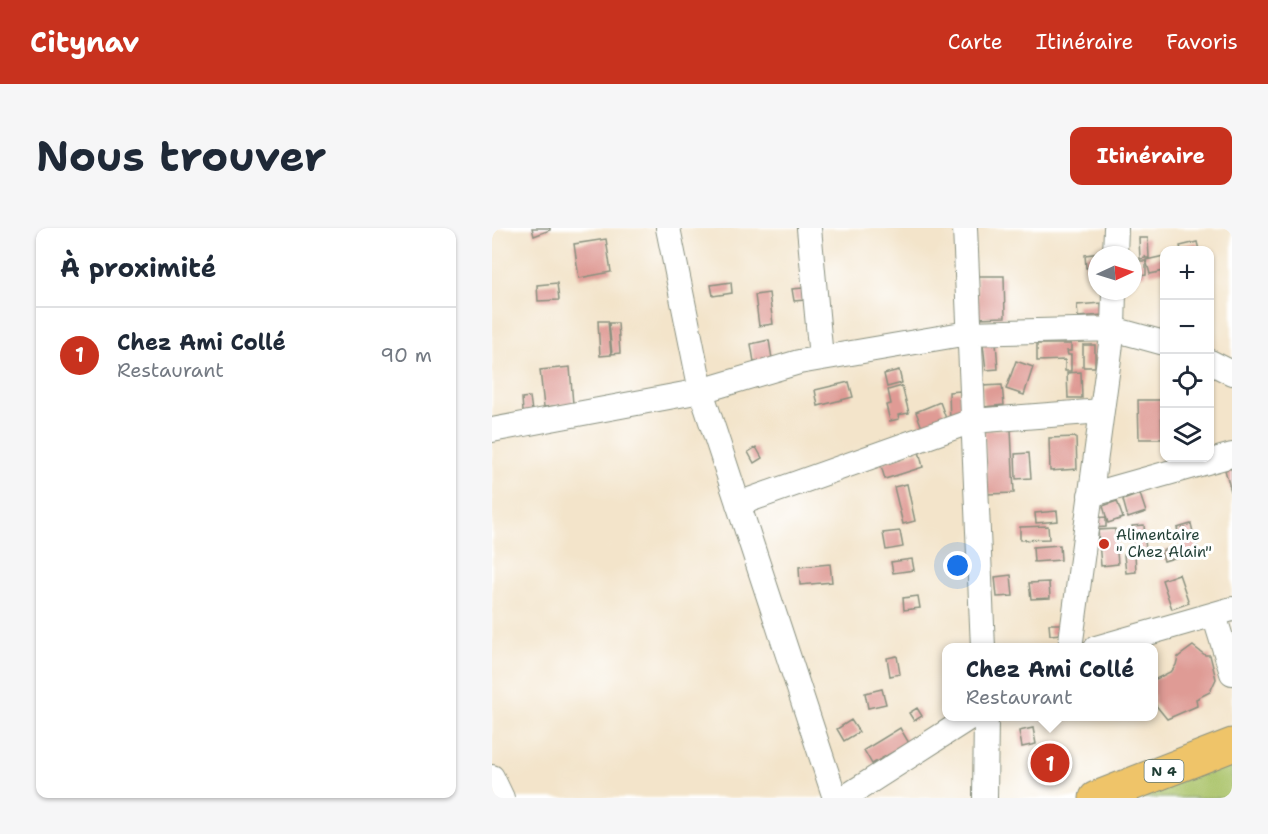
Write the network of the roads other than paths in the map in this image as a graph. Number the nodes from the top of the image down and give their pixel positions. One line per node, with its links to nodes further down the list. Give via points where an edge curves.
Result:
1 (668, 228): 13 (street)
2 (810, 228): 10 (street)
3 (965, 228): 8 (street)
4 (1116, 228): 5 (street)
5 (1115, 246)
6 (1114, 300): 7 (street)
7 (1113, 329): 8 (street); 9 (street); 14 (street)
8 (968, 333): 10 (street); 15 (street)
9 (1160, 342)
10 (821, 358): 13 (street)
11 (1214, 364): 12 (street)
12 (1232, 373)
13 (701, 392): 16 (street); 19 (street)
14 (1102, 411): 15 (street); 18 (street)
15 (972, 421): 19 (street); 21 (street)
16 (492, 430)
17 (1232, 454): 18 (street)
18 (1090, 495): 22 (street)
19 (738, 504): 30 (street)
20 (1223, 612): 23 (street); 24 (street)
21 (983, 643)
22 (1071, 643)
23 (1114, 643)
24 (1232, 673)
25 (966, 721): 31 (street)
26 (986, 721): 32 (street)
27 (1232, 745): 33 (highway, N 4)
28 (492, 777): 29 (street)
29 (502, 798)
30 (836, 798)
31 (844, 798)
32 (985, 798)
33 (1096, 798)

